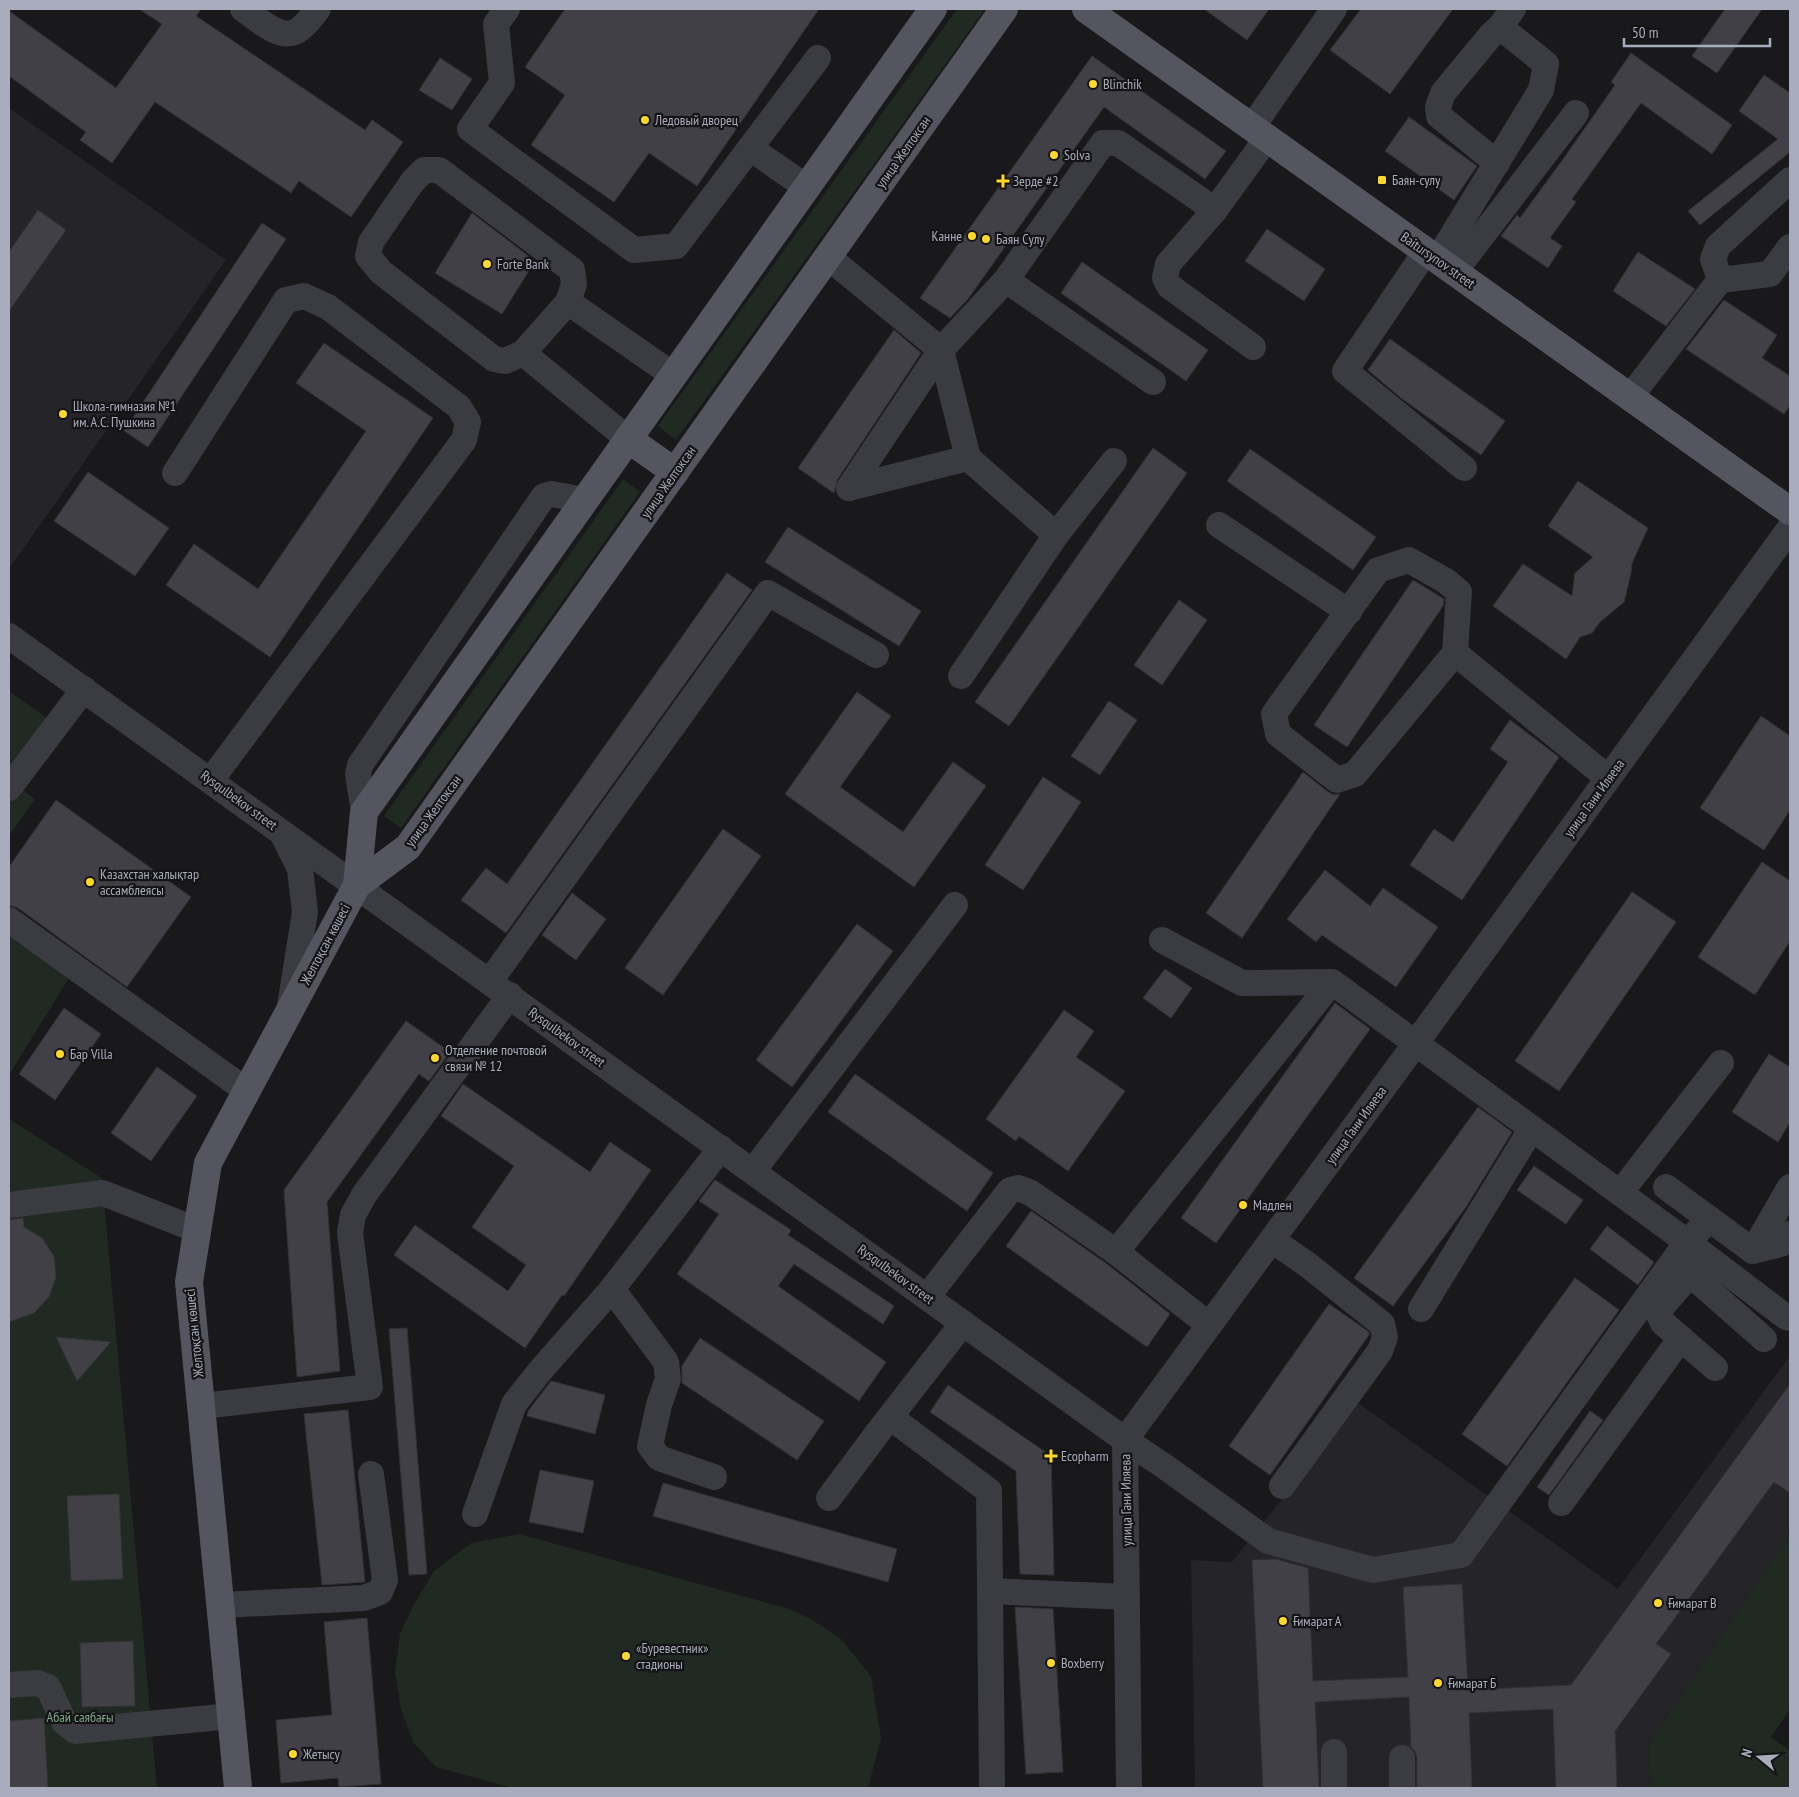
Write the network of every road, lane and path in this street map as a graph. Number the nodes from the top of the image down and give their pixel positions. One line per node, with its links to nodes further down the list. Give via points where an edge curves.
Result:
1 (243, 9): 2 (street, via 275,31 292,33 307,23)
2 (318, 9)
3 (507, 9): 14 (street, via 496,24 502,83 470,129 634,250 676,246)
4 (919, 9): 10 (street)
5 (933, 9): 10 (main road)
6 (1004, 9): 20 (main road, улица Желтоксан)
7 (1086, 9): 13 (main road, Baitursynov street)
8 (1334, 9): 13 (street)
9 (1507, 18): 15 (street, via 1546,64 1541,90); 15 (street, via 1443,92 1438,107 1438,116)
10 (913, 37): 17 (main road)
11 (818, 58): 14 (street)
12 (1576, 113): 21 (street)
13 (1259, 132): 18 (street); 21 (main road, Baitursynov street)
14 (750, 148): 17 (street)
15 (1497, 164): 21 (street)
16 (1790, 180): 23 (street, via 1718,246 1713,259)
17 (806, 187): 28 (main road)
18 (1215, 210): 22 (street, via 1118,143 1103,143); 25 (street, via 1168,264 1165,278 1169,286)
19 (1790, 246): 23 (street, via 1770,274)
20 (828, 257): 26 (street); 35 (main road, улица Желтоксан)
21 (1440, 261): 30 (main road, Baitursynov street); 34 (street, via 1345,371)
22 (1006, 280): 26 (street); 29 (street)
23 (1720, 280): 30 (street)
24 (568, 302): 27 (street); 27 (street, via 574,284 572,270 439,170 424,170 413,181 371,242 368,256 381,272 494,359 505,361); 28 (street)
25 (1253, 347)
26 (941, 350): 32 (street); 32 (street, via 849,488)
27 (523, 354): 31 (street)
28 (673, 376): 31 (main road)
29 (1153, 382)
30 (1630, 397): 38 (main road, Baitursynov street)
31 (628, 439): 35 (main road); 37 (main road)
32 (968, 458): 41 (street)
33 (1114, 461): 41 (street)
34 (1464, 468)
35 (675, 472): 53 (main road, улица Желтоксан, via 408,847)
36 (175, 474): 49 (street, via 286,300 304,296 328,307 459,407 468,422 464,440)
37 (585, 500): 51 (main road); 51 (street, via 551,494 544,496 360,765 358,774)
38 (1790, 511)
39 (1219, 525): 42 (street)
40 (1790, 528): 48 (street, улица Гани Иляева)
41 (1056, 534): 46 (street)
42 (1349, 612): 44 (street, via 1378,570 1409,560 1459,592); 44 (street, via 1274,714 1278,734 1337,780 1355,774)
43 (9, 636): 47 (street, Rysqulbekov street)
44 (1455, 653): 48 (street)
45 (876, 655): 58 (street, via 768,593)
46 (960, 676)
47 (84, 689): 49 (street, Rysqulbekov street); 50 (street)
48 (1608, 778): 60 (street, улица Гани Иляева)
49 (211, 780): 52 (street, Rysqulbekov street)
50 (9, 788)
51 (364, 812): 53 (main road)
52 (281, 831): 53 (street, Rysqulbekov street); 59 (street, via 300,869 305,912)
53 (357, 885): 58 (street, Rysqulbekov street); 59 (main road, Желтоқсан көшесі)
54 (955, 906): 65 (street)
55 (9, 920): 62 (street)
56 (1162, 940): 57 (street, via 1242,983)
57 (1332, 982): 60 (street); 76 (street)
58 (500, 988): 64 (street, Rysqulbekov street); 87 (street, via 353,1215 350,1233 370,1387)
59 (289, 1013): 62 (main road, Желтоқсан көшесі)
60 (1416, 1043): 63 (street); 73 (street, улица Гани Иляева)
61 (1721, 1064): 68 (street)
62 (247, 1091): 71 (main road, Желтоқсан көшесі, via 208,1163)
63 (1532, 1128): 68 (street); 80 (street)
64 (721, 1148): 65 (street, Rysqulbekov street); 78 (street)
65 (753, 1172): 79 (street, Rysqulbekov street)
66 (1666, 1187): 70 (street)
67 (1790, 1187): 75 (street)
68 (1620, 1193): 74 (street)
69 (9, 1205): 71 (street, via 103,1193)
70 (1710, 1219): 74 (street, Rysqulbekov street); 75 (street)
71 (197, 1230): 87 (main road, Желтоқсан көшесі, via 189,1282)
72 (1790, 1234): 75 (street, via 1781,1244)
73 (1272, 1240): 83 (street, улица Гани Иляева); 92 (street, via 1382,1324 1386,1337 1380,1351)
74 (1687, 1242): 77 (street); 81 (street); 89 (street, Rysqulbekov street, via 1461,1555 1373,1570 1268,1541)
75 (1753, 1251)
76 (1116, 1252): 79 (street, via 1031,1193 1018,1188 1010,1190); 83 (street)
77 (1690, 1274): 84 (street, via 1660,1309 1663,1323); 85 (street)
78 (612, 1289): 91 (street, via 666,1362 668,1379 650,1446 658,1458); 95 (street, via 514,1404)
79 (927, 1297): 82 (street, Rysqulbekov street)
80 (1420, 1310)
81 (1790, 1318)
82 (963, 1323): 88 (street); 89 (street, Rysqulbekov street)
83 (1209, 1325): 89 (street, улица Гани Иляева)
84 (1681, 1338): 86 (street); 94 (street)
85 (1764, 1338)
86 (1715, 1368)
87 (202, 1406): 98 (main road, Желтоқсан көшесі)
88 (890, 1417): 93 (street); 96 (street, via 989,1491)
89 (1125, 1440): 97 (street, улица Гани Иляева)
90 (371, 1474): 98 (street, via 385,1580 380,1592 364,1598)
91 (714, 1477)
92 (1282, 1486)
93 (829, 1498)
94 (1560, 1503)
95 (475, 1514)
96 (990, 1591): 97 (street); 104 (street)
97 (1127, 1597): 105 (street, улица Гани Иляева)
98 (221, 1605): 100 (main road, Желтоқсан көшесі)
99 (9, 1685): 100 (street, via 37,1683 48,1687 64,1722 75,1731)
100 (231, 1716): 103 (main road, Желтоқсан көшесі)
101 (1334, 1752): 106 (street)
102 (1402, 1758): 107 (street)
103 (238, 1788)
104 (992, 1788)
105 (1129, 1788)
106 (1334, 1788)
107 (1402, 1788)

